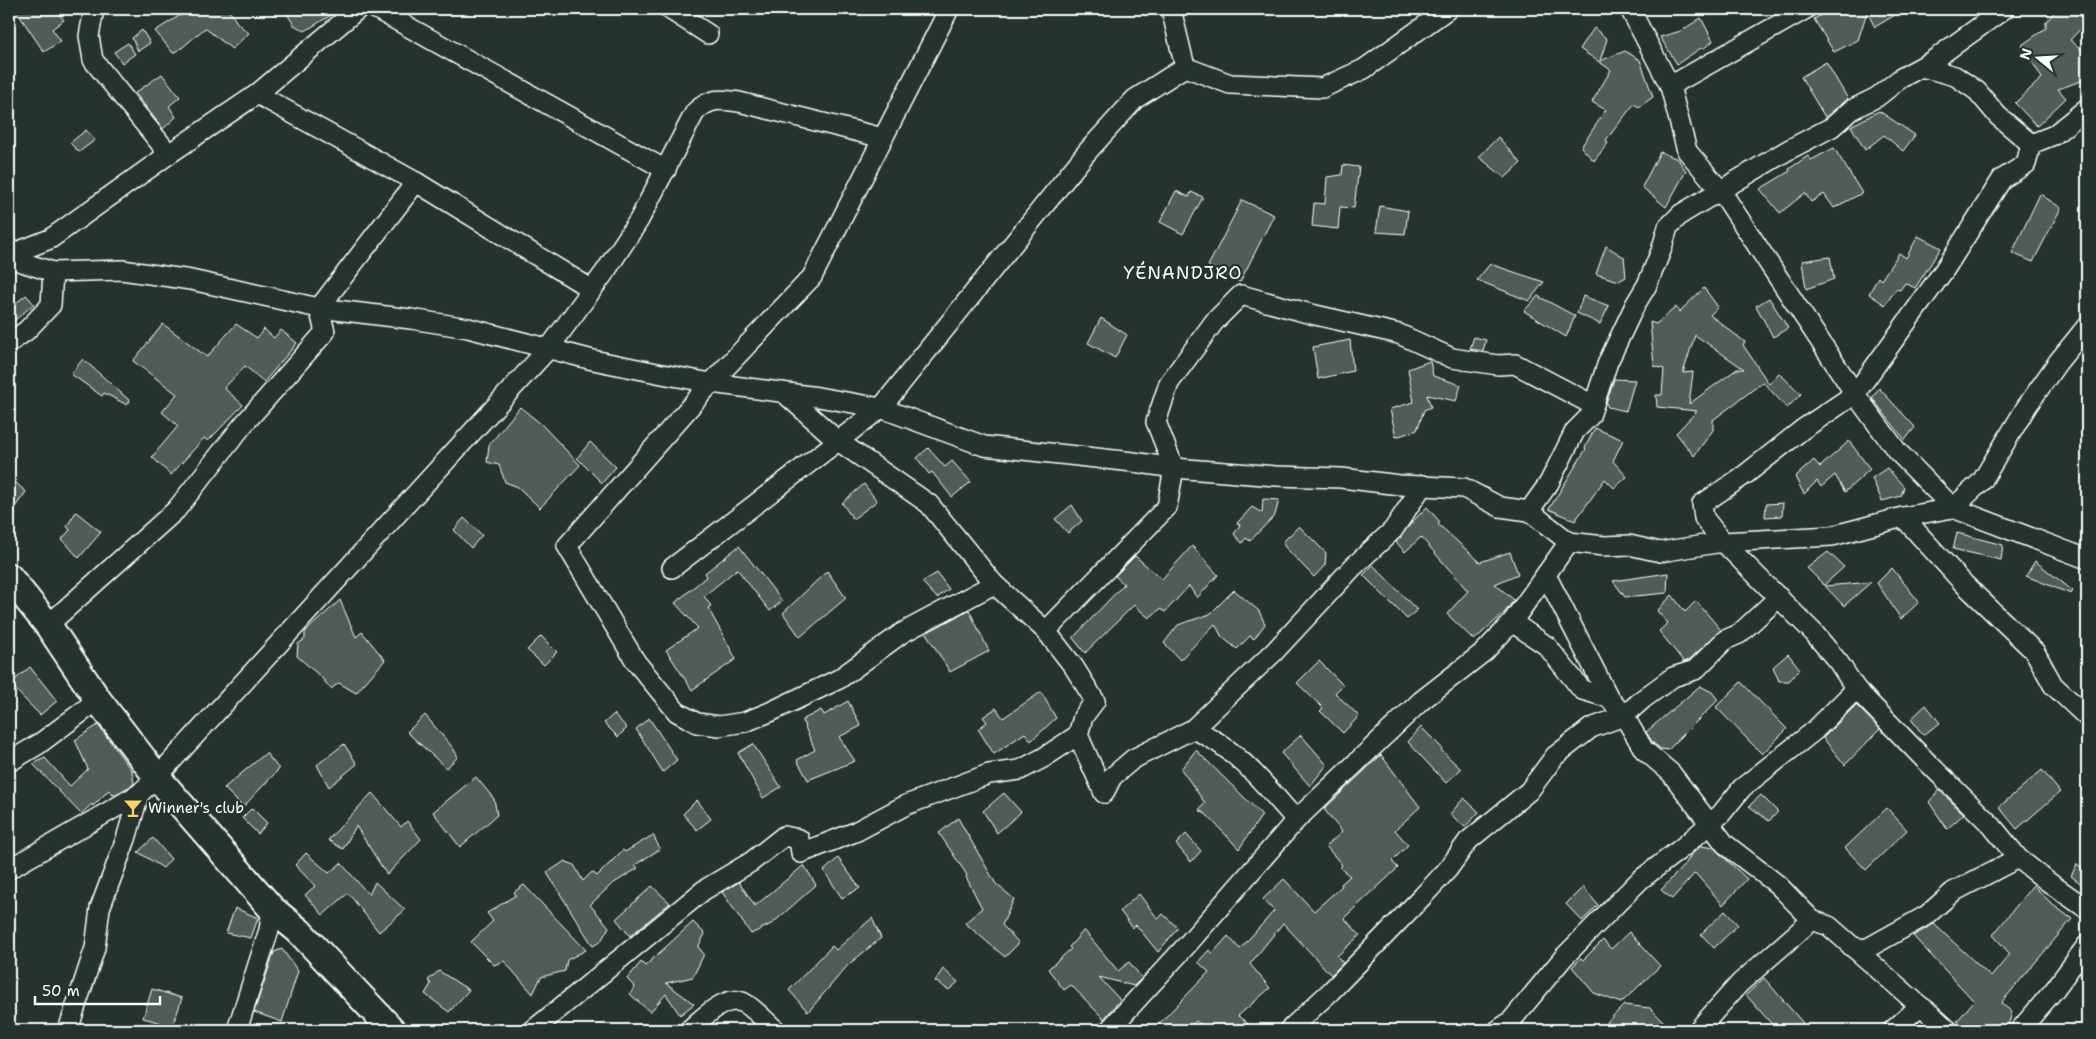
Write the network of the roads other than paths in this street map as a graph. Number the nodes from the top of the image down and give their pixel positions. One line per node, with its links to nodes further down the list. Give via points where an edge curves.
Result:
1 (94, 9): 19 (street, via 89,36 93,60)
2 (358, 9): 15 (street)
3 (376, 9): 20 (street)
4 (669, 9): 11 (street)
5 (949, 9): 17 (street)
6 (1171, 9): 12 (street)
7 (1448, 9): 12 (street, via 1364,69 1322,88 1230,84)
8 (1630, 9): 14 (street)
9 (1806, 9): 14 (street)
10 (2004, 9): 13 (street)
11 (708, 34)
12 (1185, 67): 34 (street, via 1135,99 1087,152)
13 (1922, 67): 18 (street, via 1955,76 1977,91 1998,116); 22 (street, via 1901,78 1877,98 1851,110 1832,127)
14 (1670, 86): 22 (street, via 1687,151)
15 (257, 94): 19 (street); 21 (street)
16 (2087, 108): 18 (street, via 2054,135)
17 (883, 138): 20 (street, via 739,102 705,102 695,112); 30 (street, via 812,277)
18 (2031, 144): 32 (street, via 2026,164 2002,179 1945,269)
19 (169, 154): 23 (street, via 50,239)
20 (666, 170): 25 (street, via 640,220)
21 (416, 182): 25 (street); 26 (street)
22 (1721, 191): 32 (street); 33 (street, via 1681,214 1668,227 1662,251 1608,362)
23 (9, 256): 24 (street)
24 (53, 272): 26 (street, via 132,272 191,280); 28 (street, via 51,305 26,331)
25 (591, 289): 29 (street)
26 (319, 308): 29 (street, via 458,327); 50 (street, via 325,332 176,510)
27 (2087, 326): 38 (street, via 2027,406 1982,481)
28 (9, 343)
29 (549, 348): 30 (street); 60 (street)
30 (711, 383): 31 (street); 47 (street, via 567,546 636,662 677,712 697,723 719,726 745,722 770,712 839,679 902,632)
31 (783, 392): 34 (street); 35 (street)
32 (1855, 394): 38 (street, via 1897,451); 42 (street, via 1702,504 1704,518)
33 (1593, 405): 36 (street, via 1515,364 1498,365 1452,358 1399,334 1241,295 1214,322 1169,382 1156,422); 39 (street, via 1590,416 1575,431 1549,483)
34 (881, 408): 35 (street); 36 (street, via 984,446)
35 (838, 441): 44 (street); 47 (street, via 929,504)
36 (1174, 468): 37 (street); 51 (street, via 1167,507)
37 (1424, 485): 39 (street, via 1464,488 1500,506); 57 (street, via 1393,530 1353,567 1274,652)
38 (1953, 508): 40 (street); 43 (street)
39 (1529, 511): 41 (street)
40 (1903, 517): 42 (street, via 1832,536); 56 (street, via 1958,577 2035,652 2053,685)
41 (1569, 542): 42 (street, via 1629,545 1660,552); 45 (street)
42 (1723, 542): 48 (street)
43 (2087, 559)
44 (672, 568)
45 (1546, 575): 49 (street); 53 (street)
46 (9, 577): 50 (main road)
47 (994, 584): 51 (street)
48 (1779, 597): 52 (street, via 1814,633); 55 (street, via 1739,634 1725,640 1695,670 1673,678)
49 (1512, 622): 53 (street, via 1547,646 1582,690); 61 (street, via 1485,651 1421,701)
50 (48, 625): 54 (main road)
51 (1046, 631): 58 (street, via 1074,666 1095,701 1082,717)
52 (1856, 689): 62 (street, via 1814,731 1742,788 1721,814); 63 (street, via 1992,826)
53 (1609, 698): 55 (street)
54 (98, 700): 59 (street); 60 (main road)
55 (1624, 716): 62 (street, via 1644,750 1671,773); 78 (street, via 1591,728 1555,756 1529,792 1468,841 1423,896)
56 (2087, 717)
57 (1193, 729): 58 (street, via 1132,759 1112,777 1104,792); 61 (street, via 1212,737 1257,776)
58 (1078, 735): 74 (street, via 1020,770 989,774 906,805 855,832 802,853 799,839 784,836 751,862 704,890)
59 (9, 762)
60 (148, 786): 64 (street); 65 (main road); 71 (street, via 100,908 95,948)
61 (1296, 820): 77 (street)
62 (1709, 823): 67 (street, via 1725,844 1778,885); 79 (street, via 1640,880 1564,957 1511,1021)
63 (2018, 858): 66 (street); 69 (street, via 1953,892 1927,915 1866,949)
64 (9, 869)
65 (272, 909): 72 (street, via 269,930); 73 (main road, via 299,931)
66 (2087, 909)
67 (1812, 920): 69 (street, via 1829,926); 80 (street, via 1740,983)
68 (2087, 946): 84 (street)
69 (1852, 947): 70 (street)
70 (1923, 1008): 81 (street); 82 (street); 83 (street)
71 (68, 1030)
72 (237, 1030)
73 (392, 1030)
74 (533, 1030)
75 (689, 1030): 76 (street, via 726,1001 736,1000 746,1004)
76 (776, 1030)
77 (1109, 1030)
78 (1289, 1030)
79 (1498, 1030)
80 (1698, 1030)
81 (1893, 1030)
82 (1907, 1030)
83 (1948, 1030)
84 (2020, 1030)

